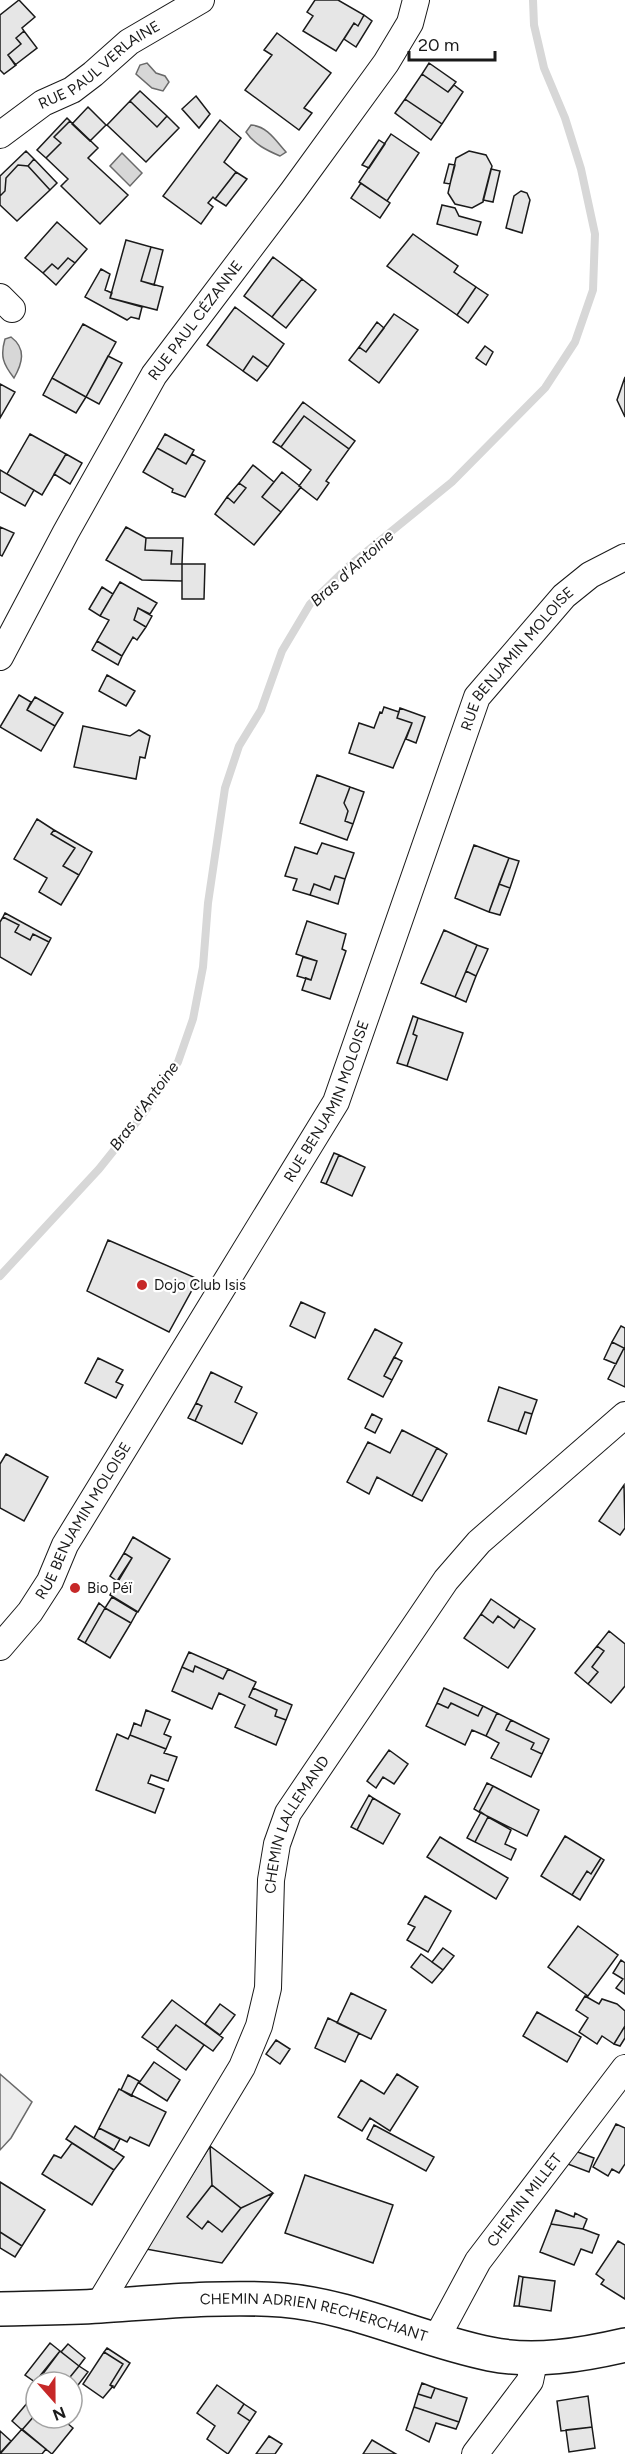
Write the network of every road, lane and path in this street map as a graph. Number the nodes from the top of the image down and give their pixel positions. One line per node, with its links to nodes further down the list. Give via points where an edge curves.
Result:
1 (201, 0): 3 (street, RUE PAUL VERLAINE, via 129,42 93,75 43,103)
2 (416, 0): 5 (street, RUE PAUL CÉZANNE, via 410,23 386,63 154,375)
3 (0, 135)
4 (625, 557): 7 (street, RUE BENJAMIN MOLOISE, via 590,575 564,597 477,697 336,1102 65,1545 50,1581)
5 (0, 657)
6 (625, 1415): 9 (street, CHEMIN LALLEMAND, via 479,1542 446,1580 288,1813 277,1844 271,1880 267,1988 259,2026 242,2067)
7 (0, 1647)
8 (625, 2068): 11 (street, CHEMIN MILLET, via 478,2261)
9 (98, 2306): 10 (main road, CHEMIN ADRIEN RECHERCHANT); 11 (main road, CHEMIN ADRIEN RECHERCHANT, via 193,2299 284,2300 345,2312)
10 (0, 2309)
11 (435, 2340): 13 (main road, CHEMIN ADRIEN RECHERCHANT, via 491,2355)
12 (625, 2345): 13 (main road, CHEMIN ADRIEN RECHERCHANT, via 583,2355)
13 (535, 2357): 14 (street, via 530,2381)
14 (475, 2454)

